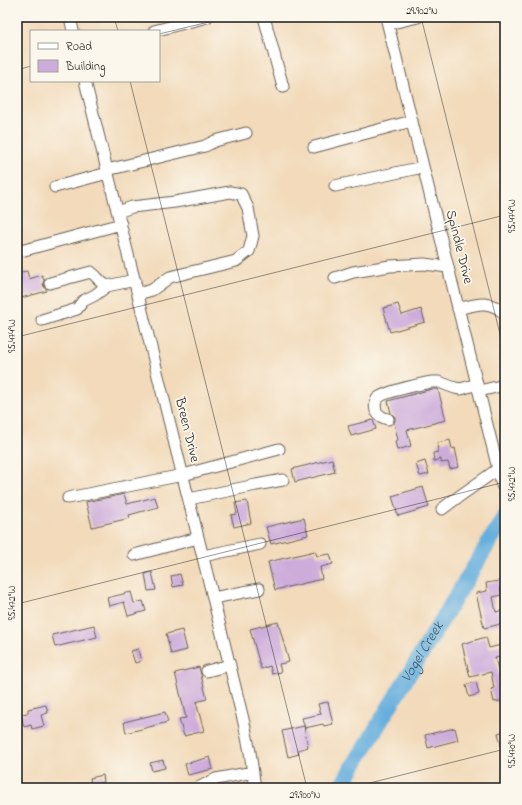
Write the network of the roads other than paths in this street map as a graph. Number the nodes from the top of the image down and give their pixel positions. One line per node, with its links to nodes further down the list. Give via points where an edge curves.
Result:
1 (70, 17): 6 (street)
2 (208, 17): 7 (street)
3 (264, 17): 9 (street)
4 (418, 17): 5 (street)
5 (387, 20): 10 (street, Spindle Drive)
6 (73, 30)
7 (158, 30)
8 (86, 82): 14 (street, Breen Drive)
9 (282, 87)
10 (412, 121): 12 (street); 13 (street, Spindle Drive)
11 (246, 133): 14 (street)
12 (314, 147)
13 (423, 167): 15 (street); 20 (street, Spindle Drive)
14 (108, 171): 16 (street); 17 (street, Breen Drive)
15 (335, 186)
16 (55, 187)
17 (118, 212): 18 (street, Breen Drive); 25 (street, via 132,207 230,192 241,194 248,208 253,236 249,251 236,261 170,277 152,290)
18 (121, 224): 19 (street); 22 (street, Breen Drive)
19 (17, 252)
20 (448, 267): 21 (street, via 424,264 390,266 353,272); 26 (street, Spindle Drive)
21 (335, 278)
22 (135, 280): 24 (street); 25 (street, Breen Drive)
23 (50, 282): 24 (street, via 91,272)
24 (107, 286): 28 (street, via 83,300 77,309)
25 (138, 294): 34 (street, Breen Drive)
26 (458, 309): 27 (street, via 479,304 490,305); 30 (street, Spindle Drive)
27 (505, 314)
28 (42, 320)
29 (505, 384): 30 (street)
30 (478, 388): 31 (street, via 460,389 431,382 377,396 377,412); 33 (street, Spindle Drive)
31 (388, 419)
32 (279, 449): 34 (street)
33 (498, 469): 36 (street, Spindle Drive); 39 (street)
34 (183, 475): 37 (street); 38 (street, Breen Drive)
35 (284, 480): 38 (street)
36 (502, 485)
37 (68, 498)
38 (189, 499): 40 (street, Breen Drive)
39 (442, 509)
40 (198, 538): 42 (street); 43 (street, Breen Drive)
41 (260, 544): 43 (street)
42 (134, 554)
43 (203, 556): 45 (street, Breen Drive)
44 (259, 589): 45 (street)
45 (213, 598): 46 (street, Breen Drive)
46 (230, 665): 47 (street); 48 (street, Breen Drive)
47 (207, 671)
48 (253, 772): 49 (street, via 216,779); 50 (street, Breen Drive)
49 (198, 788)
50 (255, 788)

